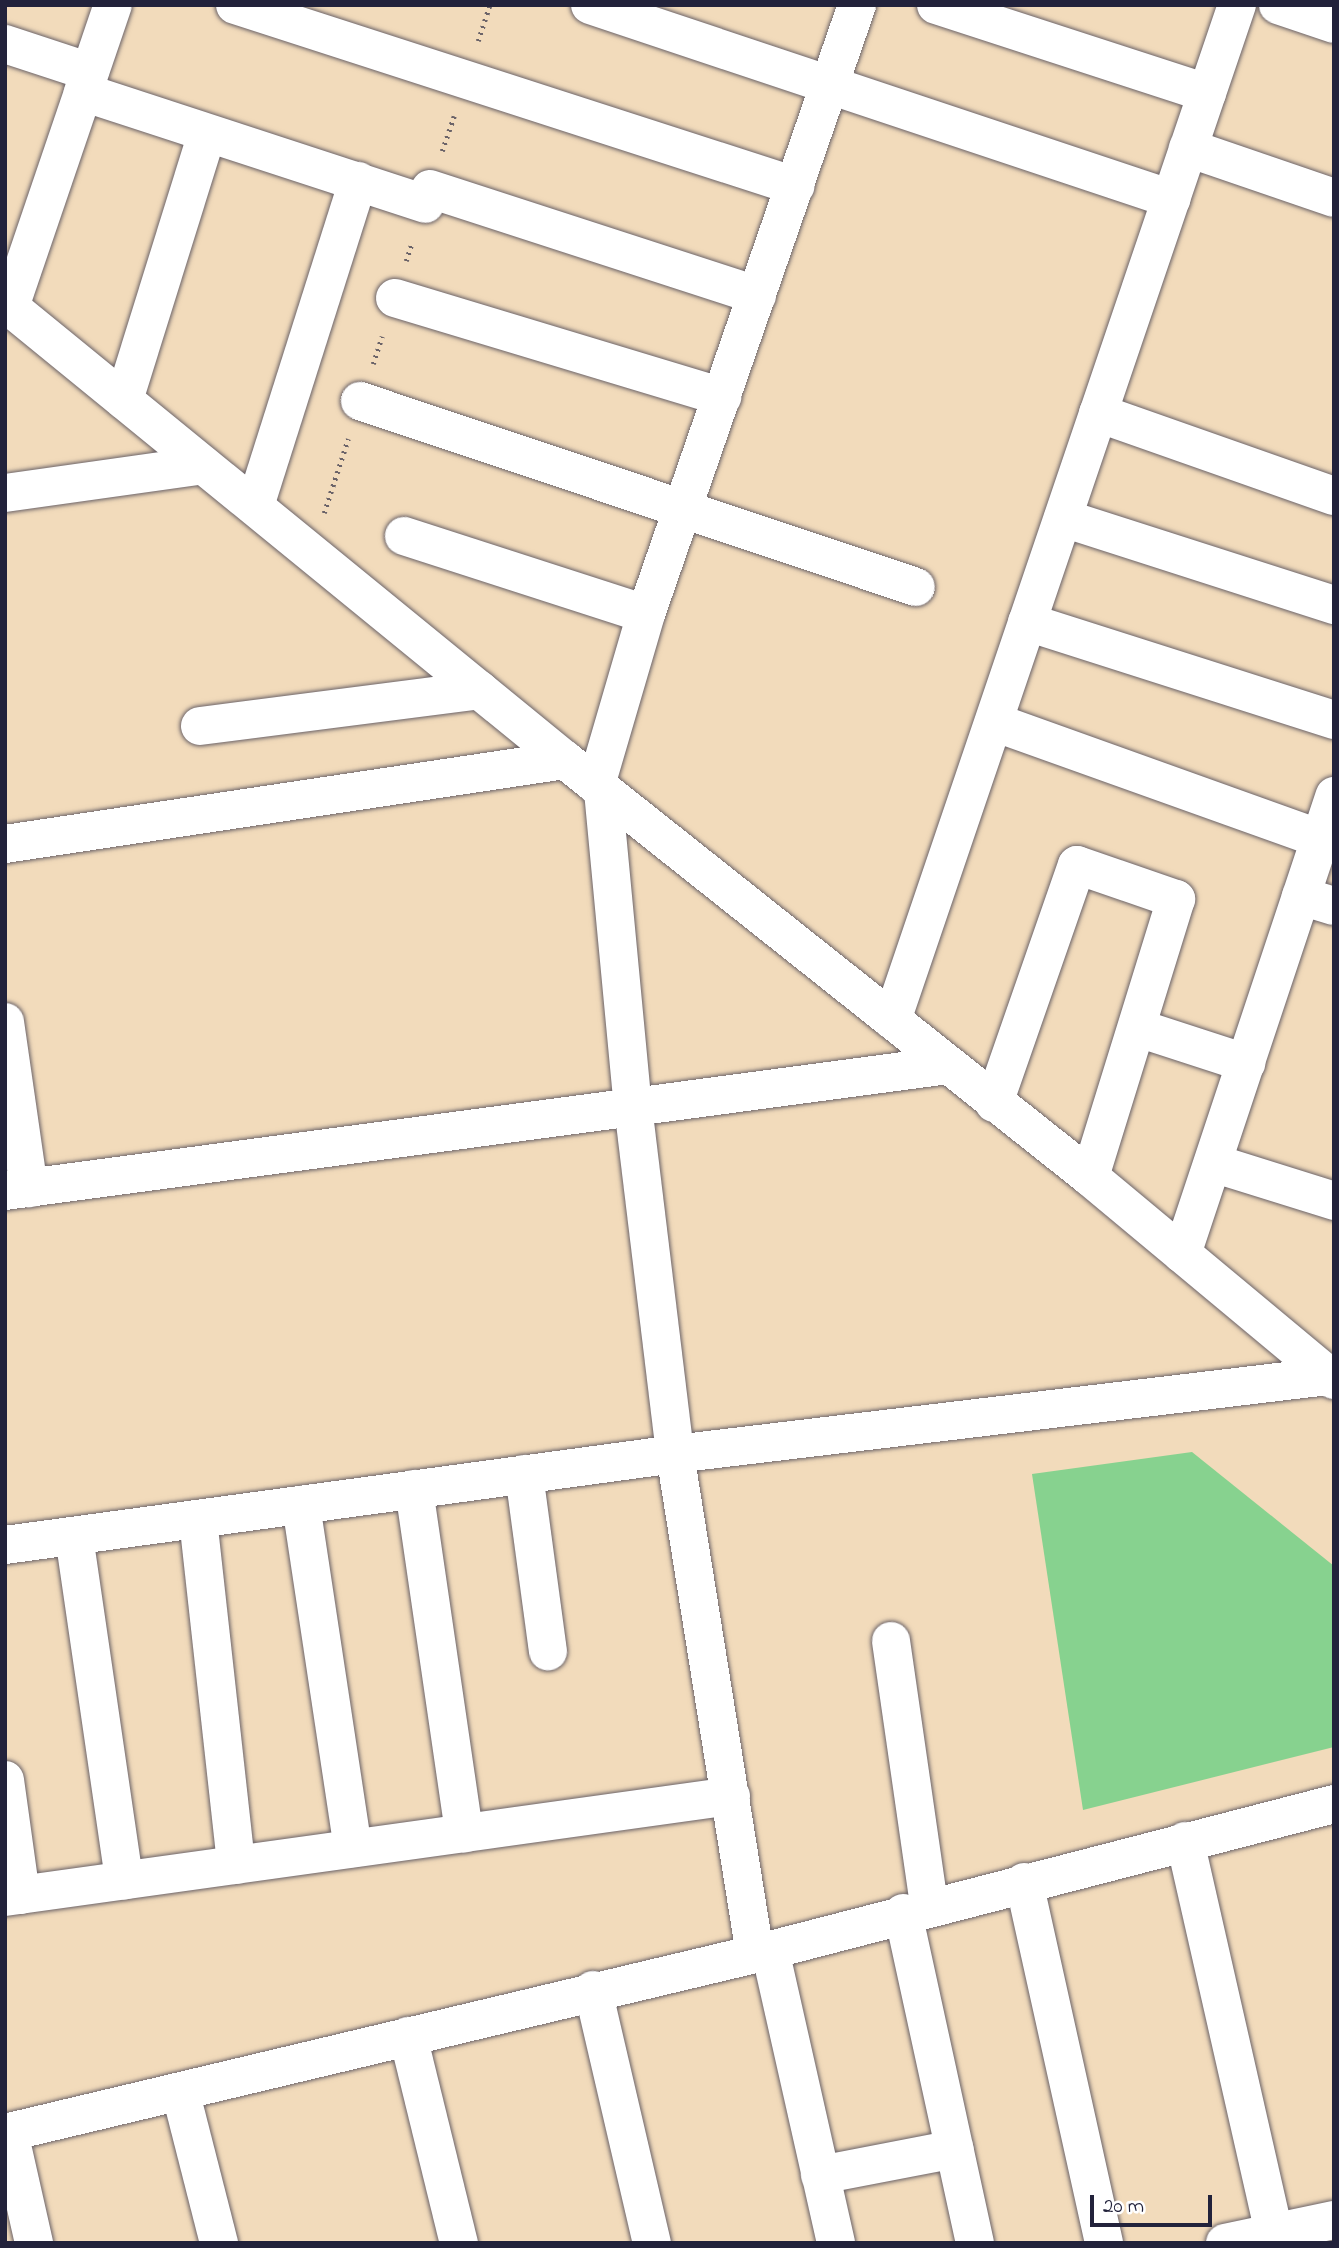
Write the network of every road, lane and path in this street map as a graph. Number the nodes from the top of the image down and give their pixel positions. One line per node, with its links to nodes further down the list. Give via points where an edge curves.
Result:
1 (113, 5): 10 (street)
2 (235, 5): 16 (street)
3 (590, 5): 11 (street)
4 (857, 5): 11 (street)
5 (936, 5): 12 (street)
6 (1237, 5): 12 (street)
7 (1278, 5): 8 (street)
8 (1334, 24)
9 (5, 44): 10 (street)
10 (87, 82): 13 (street); 21 (street)
11 (830, 84): 16 (street); 18 (street)
12 (1207, 93): 14 (street)
13 (207, 134): 15 (street); 23 (street)
14 (1188, 148): 17 (street); 18 (street)
15 (358, 181): 19 (street, via 427,196); 29 (street)
16 (795, 186): 19 (street)
17 (1334, 198)
18 (1171, 200): 25 (street)
19 (757, 295): 22 (street)
20 (395, 298): 22 (street)
21 (8, 305): 23 (street)
22 (722, 397): 30 (street)
23 (124, 400): 26 (street)
24 (360, 401): 30 (street)
25 (1098, 413): 28 (street); 31 (street)
26 (203, 465): 27 (street); 29 (street)
27 (5, 493)
28 (1334, 496)
29 (255, 506): 37 (street)
30 (684, 506): 33 (street); 35 (street)
31 (1063, 518): 34 (street); 36 (street)
32 (404, 536): 35 (street)
33 (916, 587)
34 (1334, 605)
35 (646, 614): 42 (street)
36 (1027, 622): 38 (street); 39 (street)
37 (480, 690): 40 (street); 41 (street)
38 (1334, 720)
39 (994, 722): 44 (street); 47 (street)
40 (200, 726)
41 (565, 760): 42 (street); 45 (street)
42 (600, 788): 47 (street); 53 (street)
43 (1334, 796): 44 (street)
44 (1320, 839): 46 (street)
45 (5, 844)
46 (1317, 901): 50 (street)
47 (892, 1020): 51 (street)
48 (5, 1021): 56 (street)
49 (1138, 1028): 50 (street); 52 (street, via 1176,899 1077,865); 55 (street)
50 (1246, 1063): 54 (street)
51 (948, 1065): 52 (street); 53 (street)
52 (994, 1103): 55 (street)
53 (633, 1105): 56 (street); 60 (street)
54 (1213, 1163): 57 (street); 58 (street)
55 (1090, 1177): 58 (street)
56 (17, 1189)
57 (1334, 1201)
58 (1182, 1254): 59 (street)
59 (1331, 1378): 60 (street)
60 (675, 1454): 61 (street); 70 (street)
61 (524, 1474): 62 (street); 68 (street)
62 (414, 1489): 63 (street); 72 (street)
63 (301, 1505): 64 (street); 74 (street)
64 (198, 1519): 65 (street); 75 (street)
65 (74, 1536): 66 (street); 76 (street)
66 (5, 1545)
67 (891, 1641): 79 (street)
68 (548, 1651)
69 (5, 1780): 78 (street)
70 (731, 1796): 72 (street); 80 (street)
71 (1334, 1804): 73 (street)
72 (464, 1833): 74 (street)
73 (1185, 1841): 77 (street); 88 (street)
74 (354, 1848): 75 (street)
75 (236, 1865): 76 (street)
76 (124, 1880): 78 (street)
77 (1024, 1882): 79 (street); 95 (street)
78 (13, 1896)
79 (916, 1909): 80 (street); 85 (street)
80 (762, 1952): 81 (street); 86 (street)
81 (593, 1990): 82 (street); 92 (street)
82 (408, 2036): 83 (street); 91 (street)
83 (181, 2094): 84 (street); 90 (street)
84 (7, 2133): 89 (street)
85 (955, 2149): 86 (street); 94 (street)
86 (820, 2175): 93 (street)
87 (1334, 2220): 88 (street)
88 (1275, 2237): 96 (street)
89 (34, 2243)
90 (219, 2243)
91 (458, 2243)
92 (652, 2243)
93 (836, 2243)
94 (975, 2243)
95 (1104, 2243)
96 (1225, 2243)

